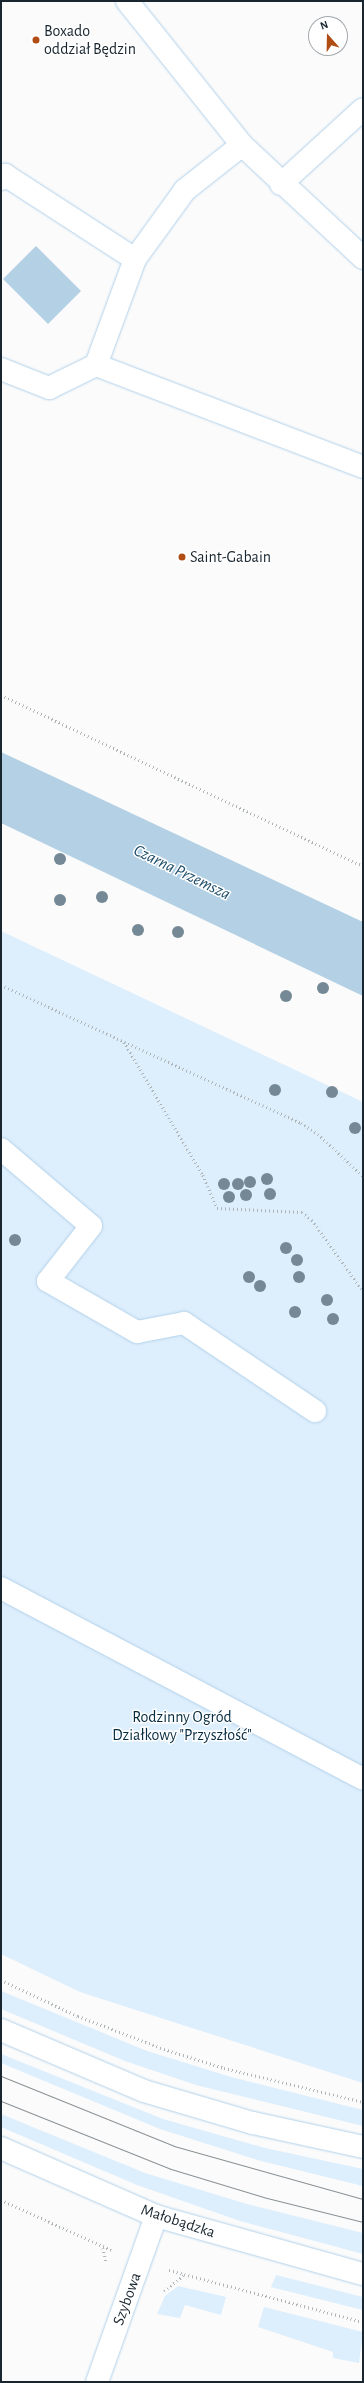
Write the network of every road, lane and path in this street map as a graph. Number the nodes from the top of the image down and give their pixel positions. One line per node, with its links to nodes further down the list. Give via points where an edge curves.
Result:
1 (127, 1): 3 (street)
2 (363, 110): 5 (street)
3 (242, 145): 5 (street); 7 (street, via 185,190)
4 (1, 179): 7 (street, via 5,174)
5 (281, 184): 6 (street)
6 (363, 258)
7 (135, 260): 8 (street)
8 (96, 365): 9 (street, via 49,388); 10 (street)
9 (1, 369)
10 (363, 466)
11 (1, 695): 12 (path)
12 (363, 866)
13 (1, 985): 14 (path)
14 (124, 1042): 16 (path, via 300,1123 318,1134); 17 (path, via 203,1175 217,1208 302,1212 312,1220)
15 (1, 1149): 18 (street, via 91,1226 48,1281 137,1332 184,1323)
16 (363, 1176)
17 (363, 1291)
18 (315, 1411)
19 (1, 1588): 20 (street)
20 (363, 1779)
21 (1, 1980): 23 (path, via 78,2016 164,2048 239,2072)
22 (1, 2030): 24 (street, via 144,2091 253,2123)
23 (363, 2102)
24 (363, 2147)
25 (1, 2148): 27 (street, Małobądzka)
26 (1, 2200): 28 (path, via 103,2248)
27 (156, 2216): 28 (street, Szybowa); 29 (street, Małobądzka)
28 (141, 2261): 30 (path); 31 (street, Szybowa)
29 (363, 2274)
30 (363, 2322)
31 (97, 2382)

